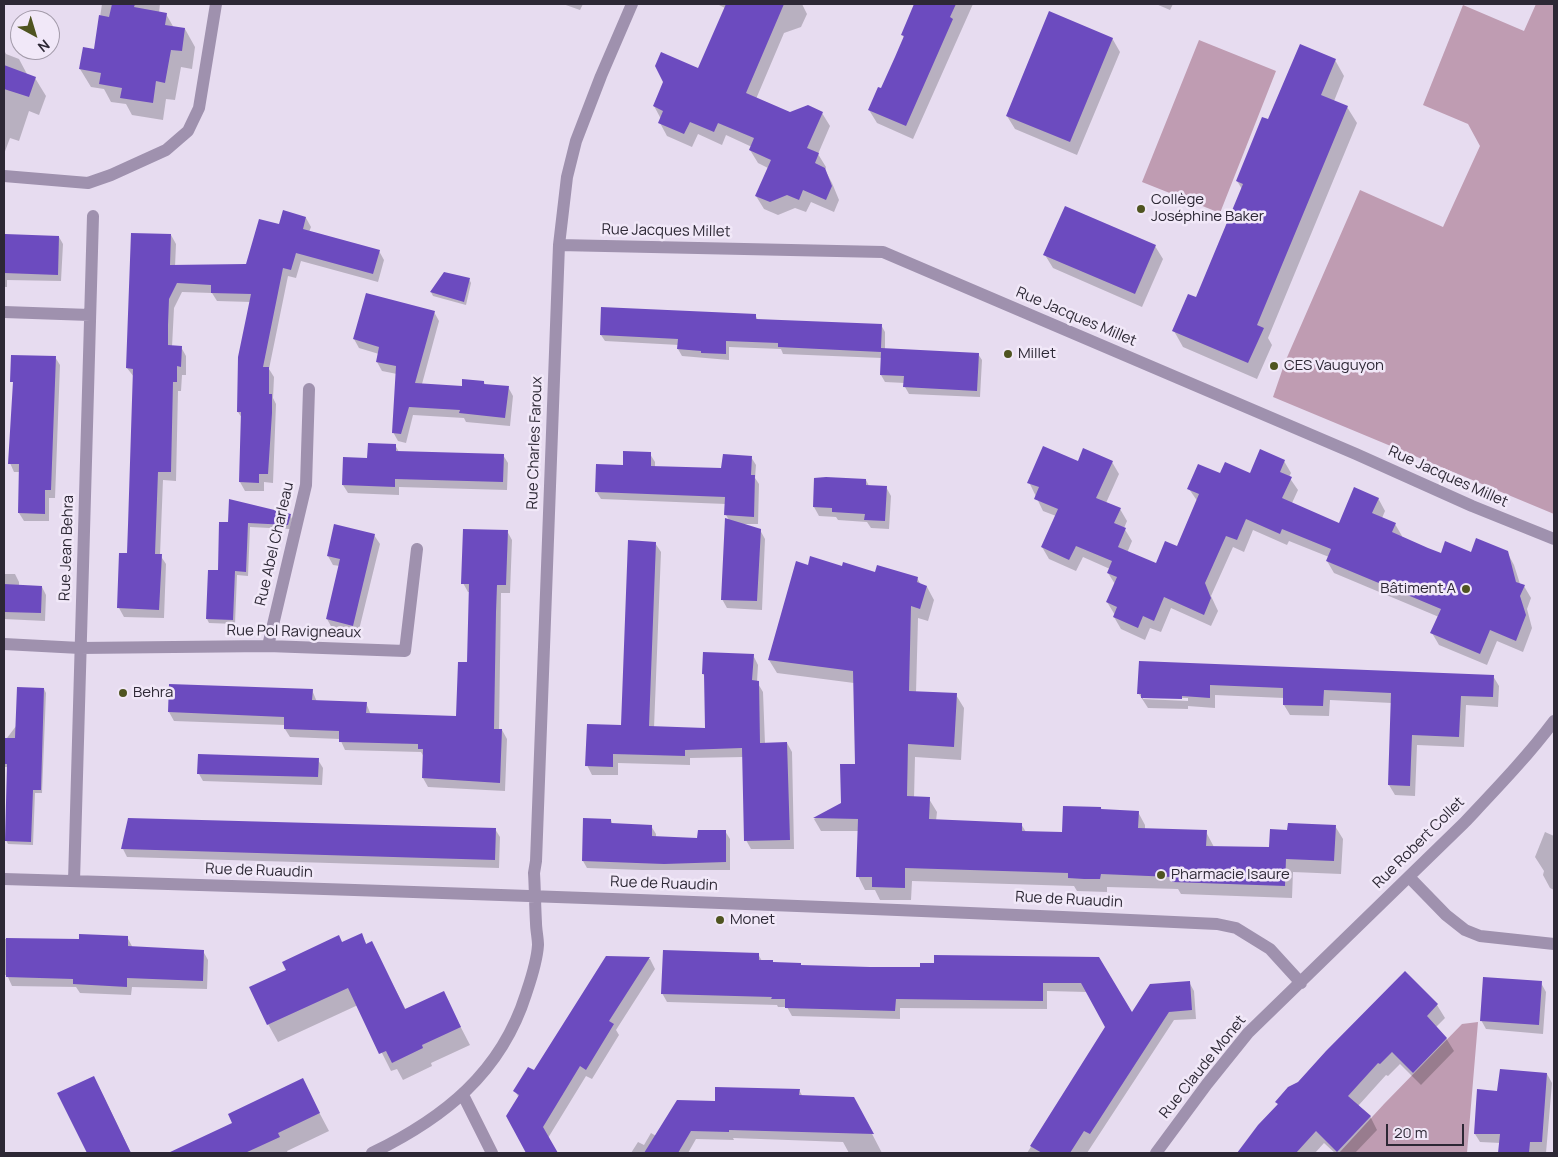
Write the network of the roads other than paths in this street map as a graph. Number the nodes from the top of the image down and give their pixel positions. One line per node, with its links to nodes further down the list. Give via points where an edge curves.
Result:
1 (216, 4): 3 (street, via 199,108 188,131 166,150 88,183)
2 (632, 4): 5 (street, Rue Charles Faroux, via 576,142 567,177)
3 (4, 176)
4 (93, 216): 7 (street, Rue Jean Behra)
5 (559, 245): 9 (street, Rue Jacques Millet, via 883,252); 18 (street, Rue Charles Faroux)
6 (4, 312): 7 (street)
7 (90, 315): 13 (street, Rue Jean Behra)
8 (309, 389): 12 (street, Rue Abel Charleau, via 306,485)
9 (1554, 539)
10 (417, 549): 12 (street, Rue Pol Ravigneaux, via 405,651)
11 (4, 644): 13 (street, Rue Pol Ravigneaux)
12 (268, 646): 13 (street, Rue Pol Ravigneaux)
13 (80, 648): 17 (street, Rue Jean Behra)
14 (1554, 721): 15 (street, Rue Robert Collet, via 1493,793)
15 (1409, 877): 19 (street, via 1446,915 1466,930 1480,936); 20 (street, Rue Robert Collet)
16 (4, 879): 17 (street, Rue de Ruaudin)
17 (74, 881): 18 (street, Rue de Ruaudin)
18 (535, 896): 20 (street, Rue de Ruaudin, via 1217,924 1236,928 1270,948); 21 (street, Rue Charles Faroux, via 538,946 519,1016 499,1051)
19 (1554, 944)
20 (1301, 983): 24 (street, Rue Claude Monet, via 1248,1034 1206,1084)
21 (463, 1095): 22 (street, Rue Charles Faroux, via 435,1118); 23 (street)
22 (372, 1153)
23 (492, 1153)
24 (1156, 1153)

